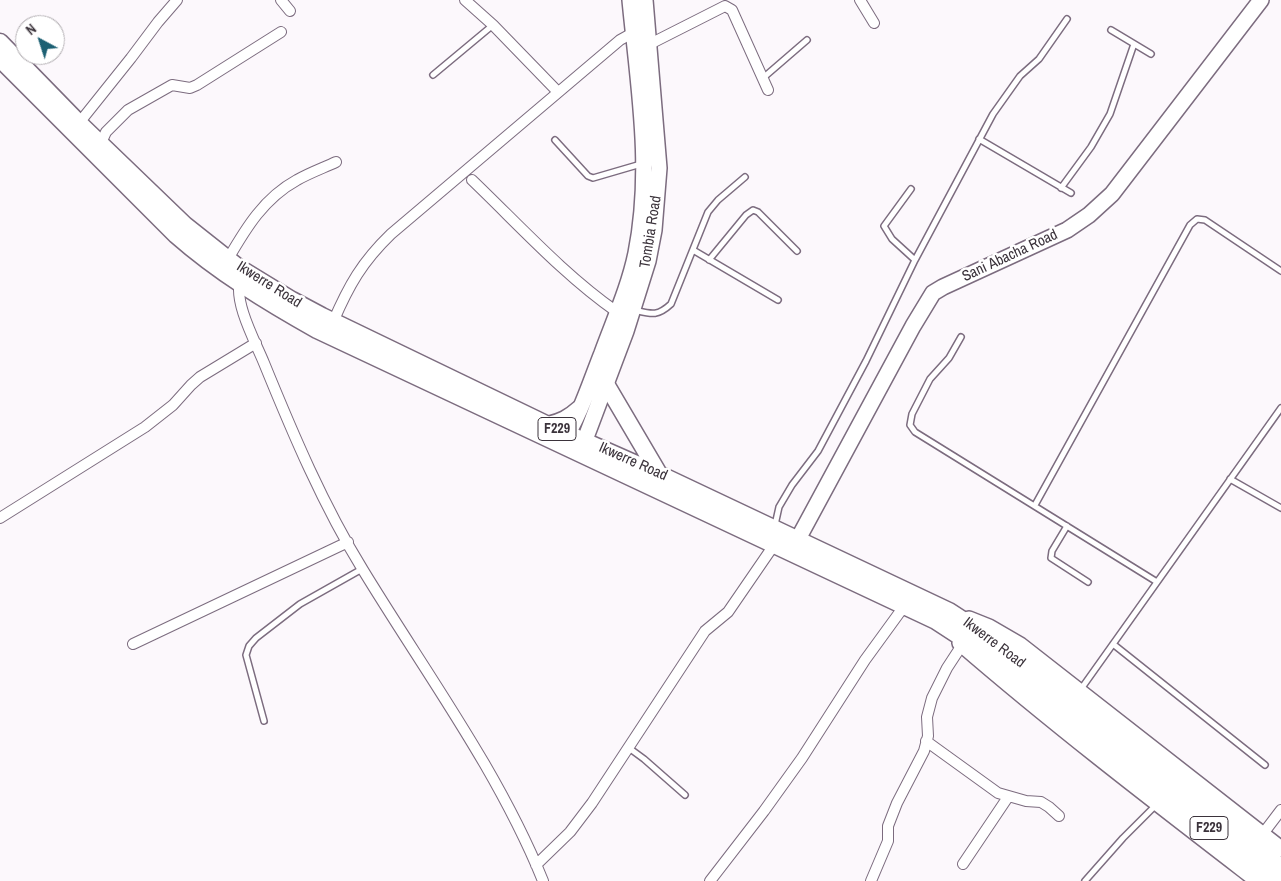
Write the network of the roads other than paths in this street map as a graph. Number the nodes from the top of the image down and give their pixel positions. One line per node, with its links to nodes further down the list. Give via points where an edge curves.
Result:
1 (177, 0): 26 (street)
2 (281, 0): 8 (street)
3 (464, 0): 11 (street)
4 (630, 0): 15 (street, Tombia Road)
5 (645, 0): 12 (street, Tombia Road)
6 (860, 0): 10 (street)
7 (1261, 0): 63 (street, Sani Abacha Road, via 1112,194 1089,215 1067,230 934,293 912,326)
8 (290, 11)
9 (1067, 19): 27 (lane, via 1039,59 1020,76 992,114)
10 (874, 23)
11 (493, 25): 22 (lane); 25 (street)
12 (648, 26): 15 (street); 19 (street, Tombia Road)
13 (1111, 30): 18 (lane)
14 (281, 32): 29 (street, via 198,84 190,88 172,85 128,110 106,132)
15 (633, 32): 19 (street, Tombia Road); 25 (street)
16 (807, 40): 23 (lane)
17 (0, 42): 26 (main road, Ikwerre Road / F229)
18 (1134, 44): 20 (lane); 34 (lane, via 1110,114)
19 (643, 48): 23 (street, via 725,6 732,10); 31 (street, Tombia Road); 45 (street, Tombia Road, via 659,168 654,230)
20 (1151, 54)
21 (0, 58): 43 (main road, Ikwerre Road / F229, via 176,235 196,252)
22 (433, 75)
23 (763, 78): 24 (street)
24 (768, 90)
25 (558, 92): 47 (street, via 376,248 361,266)
26 (79, 123): 29 (main road, Ikwerre Road / F229)
27 (979, 139): 34 (lane); 41 (lane)
28 (555, 140): 31 (lane, via 593,178)
29 (101, 143): 39 (main road, Ikwerre Road / F229, via 185,225)
30 (336, 162): 39 (street, via 296,181 264,205)
31 (644, 164): 46 (street, Tombia Road, via 636,252)
32 (745, 177): 37 (lane, via 712,207)
33 (472, 180): 46 (street, via 596,298)
34 (1061, 188): 36 (lane)
35 (911, 189): 41 (lane, via 884,226 892,239)
36 (1071, 193)
37 (693, 250): 40 (lane); 45 (lane, via 671,304 663,312 652,314)
38 (797, 251): 40 (lane, via 753,210)
39 (228, 259): 43 (main road, Ikwerre Road / F229)
40 (709, 260): 44 (lane)
41 (915, 260): 62 (lane, via 818,451 779,508)
42 (1281, 271): 58 (lane, via 1205,220 1197,219 1190,225)
43 (243, 277): 47 (main road, Ikwerre Road / F229); 49 (street, via 240,300); 54 (main road, Ikwerre Road / F229, via 286,313 316,330)
44 (778, 300)
45 (633, 310): 50 (street, Tombia Road)
46 (617, 312): 52 (street, Tombia Road)
47 (333, 322): 53 (main road, Ikwerre Road / F229)
48 (961, 337): 58 (lane, via 949,358 930,378 910,425 915,432)
49 (256, 342): 60 (street, via 200,377 173,405 145,427); 64 (street, via 294,436)
50 (606, 384): 55 (street, Tombia Road); 56 (main road)
51 (1281, 408): 57 (lane)
52 (579, 410): 53 (main road, via 561,422); 54 (street, Tombia Road)
53 (548, 425): 54 (main road, Ikwerre Road / F229)
54 (564, 439): 55 (main road, Ikwerre Road / F229)
55 (582, 448): 56 (main road, Ikwerre Road / F229); 65 (main road, Ikwerre Road / F229)
56 (659, 474): 62 (main road, Ikwerre Road / F229)
57 (1230, 479): 59 (lane); 68 (lane)
58 (1034, 505): 61 (lane)
59 (1281, 508)
60 (0, 518)
61 (1067, 526): 67 (lane, via 1051,558); 68 (lane)
62 (774, 528): 63 (main road, Ikwerre Road / F229)
63 (798, 539): 70 (main road, Ikwerre Road / F229)
64 (348, 542): 66 (street); 71 (street)
65 (774, 545): 69 (main road, Ikwerre Road / F229); 77 (street, via 728,612 705,631)
66 (362, 568): 75 (lane, via 300,604 248,646 246,655); 88 (street, via 471,743)
67 (1088, 582)
68 (1157, 582): 72 (lane)
69 (906, 606): 73 (street, via 938,625); 79 (main road, Ikwerre Road / F229, via 982,651); 91 (street, via 865,660 802,758)
70 (949, 611): 74 (street, via 989,627 1020,645); 79 (main road, Ikwerre Road / F229, via 989,637)
71 (133, 644)
72 (1113, 644): 74 (lane); 78 (lane)
73 (962, 645): 76 (street, via 946,668 932,698); 82 (street)
74 (1079, 692): 85 (street)
75 (264, 721)
76 (926, 740): 81 (street, via 987,786); 92 (street, via 924,751 888,826 888,841)
77 (629, 748): 80 (lane); 88 (street, via 570,832)
78 (1265, 765)
79 (1145, 770): 89 (main road, Ikwerre Road / F229); 95 (main road, Ikwerre Road / F229)
80 (685, 794)
81 (1008, 797): 84 (street, via 1041,802); 87 (street)
82 (1158, 803): 93 (lane); 94 (street)
83 (1281, 810): 85 (street)
84 (1059, 816)
85 (1262, 835): 86 (street)
86 (1281, 849)
87 (963, 864)
88 (536, 865): 90 (street)
89 (1281, 867)
90 (543, 881)
91 (710, 881)
92 (871, 881)
93 (1085, 881)
94 (1258, 881)
95 (1278, 881)

